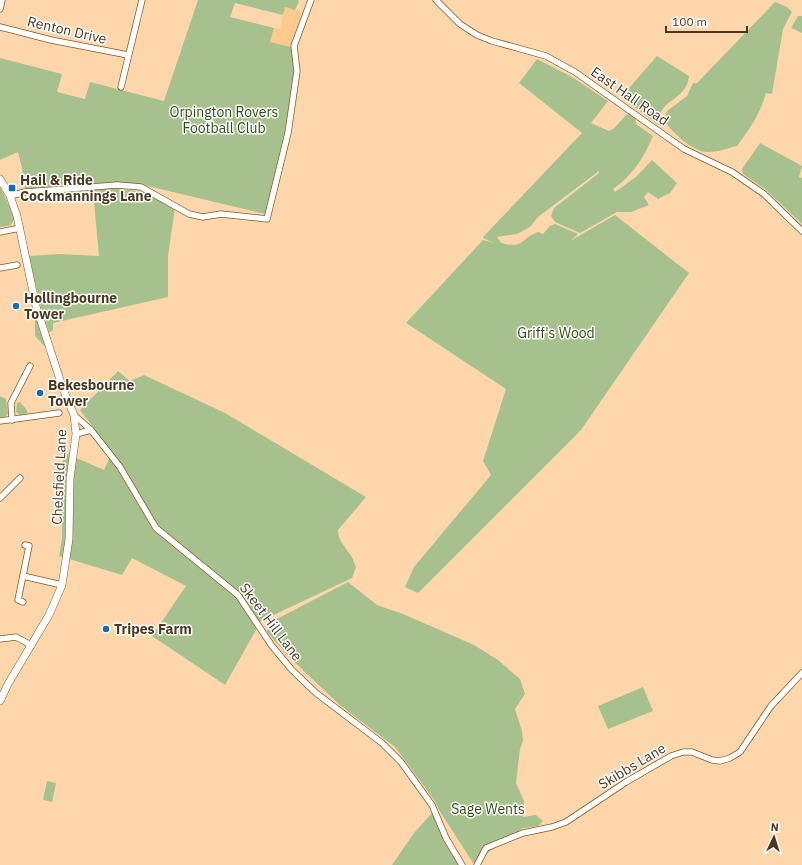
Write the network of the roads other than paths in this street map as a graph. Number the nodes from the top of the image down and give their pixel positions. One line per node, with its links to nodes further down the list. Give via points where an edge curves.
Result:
1 (2, 0): 5 (street)
2 (142, 0): 7 (street)
3 (311, 0): 10 (street, via 294,46 297,71 288,133 267,219 221,214 203,217 189,214 141,187 117,185 25,192)
4 (436, 0): 12 (street, East Hall Road, via 460,24 477,35 546,56 575,72 684,149 732,172 764,194)
5 (0, 9)
6 (0, 27): 7 (street, Renton Drive)
7 (128, 56): 8 (street)
8 (121, 87)
9 (0, 179): 10 (street, Chelsfield Lane)
10 (10, 196): 11 (street, Chelsfield Lane)
11 (20, 228): 13 (street); 18 (street, Chelsfield Lane, via 37,307 63,390)
12 (802, 231)
13 (0, 232)
14 (17, 265): 15 (street)
15 (0, 268)
16 (30, 366): 19 (street, via 11,403)
17 (59, 413): 19 (street)
18 (74, 415): 21 (street, Skeet Hill Lane); 22 (street, Chelsfield Lane)
19 (12, 420): 20 (street)
20 (0, 421)
21 (91, 430): 22 (street); 33 (street, Skeet Hill Lane, via 120,467 156,528 238,595 292,670 316,693 382,743 400,762 432,805 446,838)
22 (76, 434): 27 (street, Chelsfield Lane, via 70,479 69,539)
23 (20, 478): 24 (street)
24 (0, 498)
25 (25, 545): 26 (street, via 29,546)
26 (23, 576): 27 (street); 28 (street, via 18,600)
27 (62, 586): 30 (street, Chelsfield Lane)
28 (22, 602)
29 (0, 639): 30 (street, via 16,637)
30 (31, 645): 32 (street, Chelsfield Lane)
31 (802, 673): 34 (street, Skibbs Lane, via 771,706 740,752 730,758 712,760 692,752 671,756 566,822 523,833 486,848)
32 (0, 701)
33 (462, 865)
34 (477, 865)

